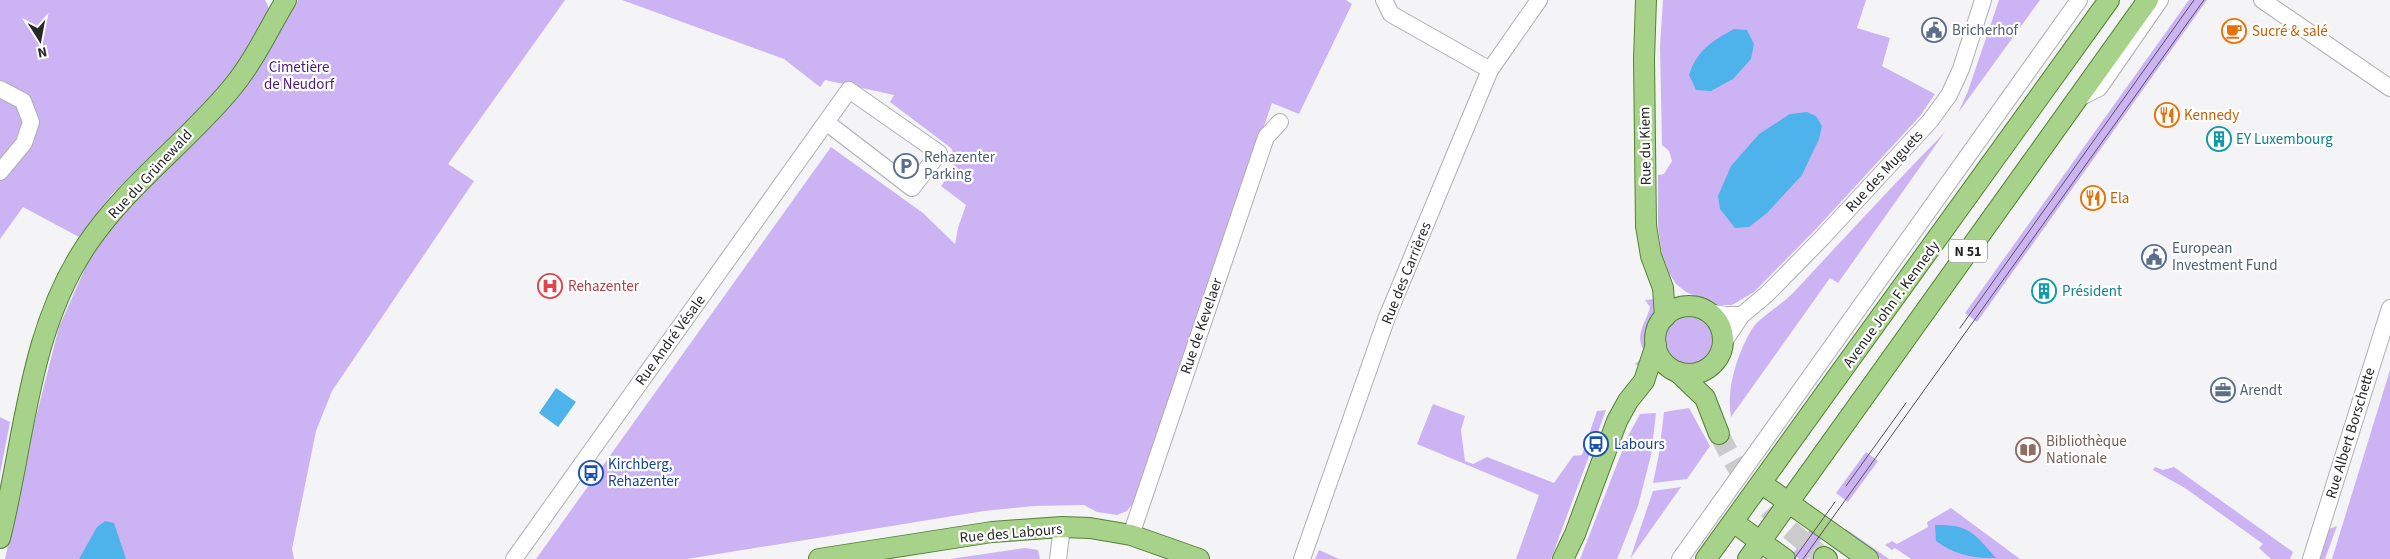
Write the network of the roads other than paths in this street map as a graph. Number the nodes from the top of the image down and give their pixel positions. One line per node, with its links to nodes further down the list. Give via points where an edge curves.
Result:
1 (286, 0): 35 (main road, Rue du Grünewald, via 247,68 229,91 120,202 86,246 62,289 38,352)
2 (1384, 0): 11 (street, via 1391,14)
3 (1539, 0): 11 (street, Rue des Carrières)
4 (1646, 0): 18 (main road, Rue du Kiem, via 1646,226 1651,256)
5 (1983, 0): 21 (street, Rue des Muguets, via 1949,95 1930,121 1822,238 1767,294)
6 (2079, 0): 43 (street, Avenue John F. Kennedy)
7 (2109, 0): 30 (main road, Avenue John F. Kennedy / N 51)
8 (2148, 0): 14 (main road, Avenue John F. Kennedy / N 51)
9 (2160, 0): 14 (street, via 2099,88)
10 (2262, 0): 12 (street)
11 (1490, 70): 41 (street, Rue des Carrières, via 1387,317)
12 (2390, 88)
13 (0, 89): 17 (street, via 23,101 31,122 24,144)
14 (2079, 98): 31 (main road, Avenue John F. Kennedy / N 51)
15 (826, 122): 15 (street, Rue André Vésale, via 849,90 938,153 912,188); 37 (street, Rue André Vésale)
16 (1280, 122): 34 (street, Rue de Kevelaer, via 1266,137)
17 (0, 172)
18 (1663, 288): 20 (main road); 22 (main road, Rue du Kiem)
19 (2390, 308): 48 (street, Rue Albert Borschette)
20 (1699, 309): 21 (street, via 1725,315); 22 (main road, via 1676,309); 23 (main road, via 1721,329)
21 (1742, 314): 23 (street, Rue des Muguets)
22 (1665, 317): 24 (main road, via 1657,330)
23 (1723, 343): 25 (main road, via 1722,351)
24 (1656, 345): 26 (main road, via 1661,359); 27 (main road)
25 (1713, 364): 26 (main road, via 1700,372); 28 (main road)
26 (1674, 370): 27 (main road); 28 (main road)
27 (1644, 381): 42 (main road, via 1617,421)
28 (1705, 398): 29 (main road)
29 (1719, 434)
30 (1761, 483): 31 (main road); 32 (main road, Avenue John F. Kennedy / N 51)
31 (1788, 502): 36 (main road, Avenue John F. Kennedy / N 51); 47 (main road)
32 (1733, 522): 36 (main road); 44 (main road, Avenue John F. Kennedy / N 51)
33 (1062, 527): 34 (main road, Rue des Labours); 38 (main road, Rue des Labours, via 992,532); 39 (street)
34 (1131, 535): 40 (main road, Rue des Labours)
35 (0, 538)
36 (1760, 541): 45 (main road, Avenue John F. Kennedy / N 51); 46 (main road)
37 (514, 559)
38 (819, 559)
39 (1058, 559)
40 (1199, 559)
41 (1302, 559)
42 (1563, 559)
43 (1680, 559)
44 (1706, 559)
45 (1748, 559)
46 (1785, 559)
47 (1868, 559)
48 (2311, 559)

